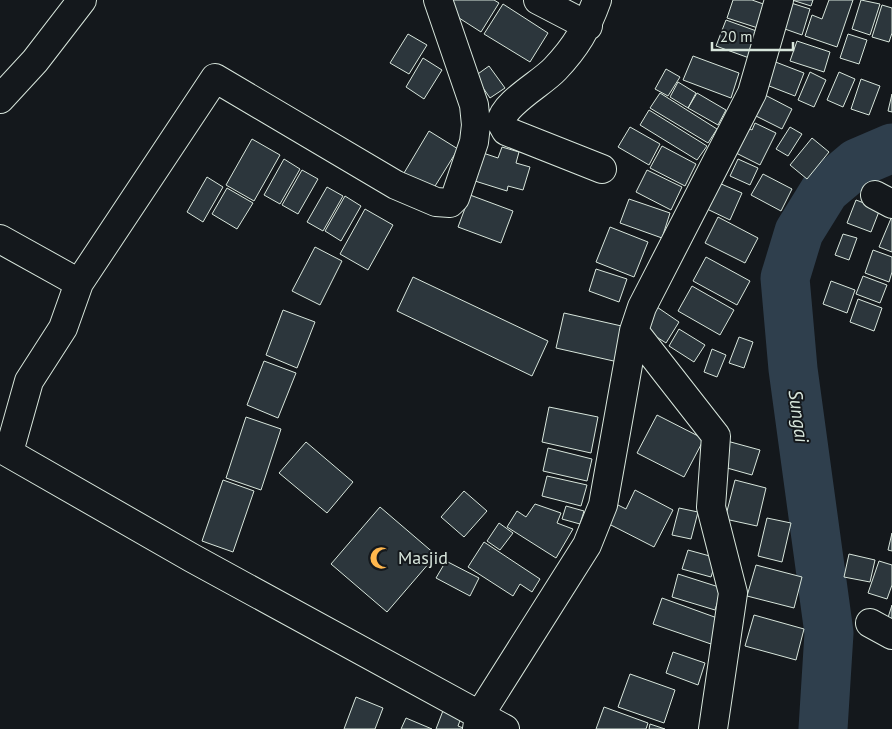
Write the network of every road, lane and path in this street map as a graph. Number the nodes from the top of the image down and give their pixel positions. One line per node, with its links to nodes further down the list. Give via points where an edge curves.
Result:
1 (82, 0): 7 (street, via 35,61)
2 (438, 0): 9 (street, via 474,105)
3 (538, 0): 6 (street)
4 (597, 0): 6 (street)
5 (779, 0): 13 (street, via 752,92 642,306)
6 (588, 26): 8 (street, via 554,71)
7 (0, 99)
8 (502, 116): 9 (street); 10 (street, via 501,122 506,131)
9 (476, 125): 12 (street, via 459,191 450,203 436,202 396,185 215,78)
10 (602, 169)
11 (0, 239): 12 (street)
12 (79, 283): 14 (street, via 63,328 29,381)
13 (634, 332): 15 (street, via 596,528); 17 (street, via 716,436 711,507 733,593)
14 (4, 450): 15 (street)
15 (478, 723): 16 (street)
16 (505, 729)
17 (713, 729)

